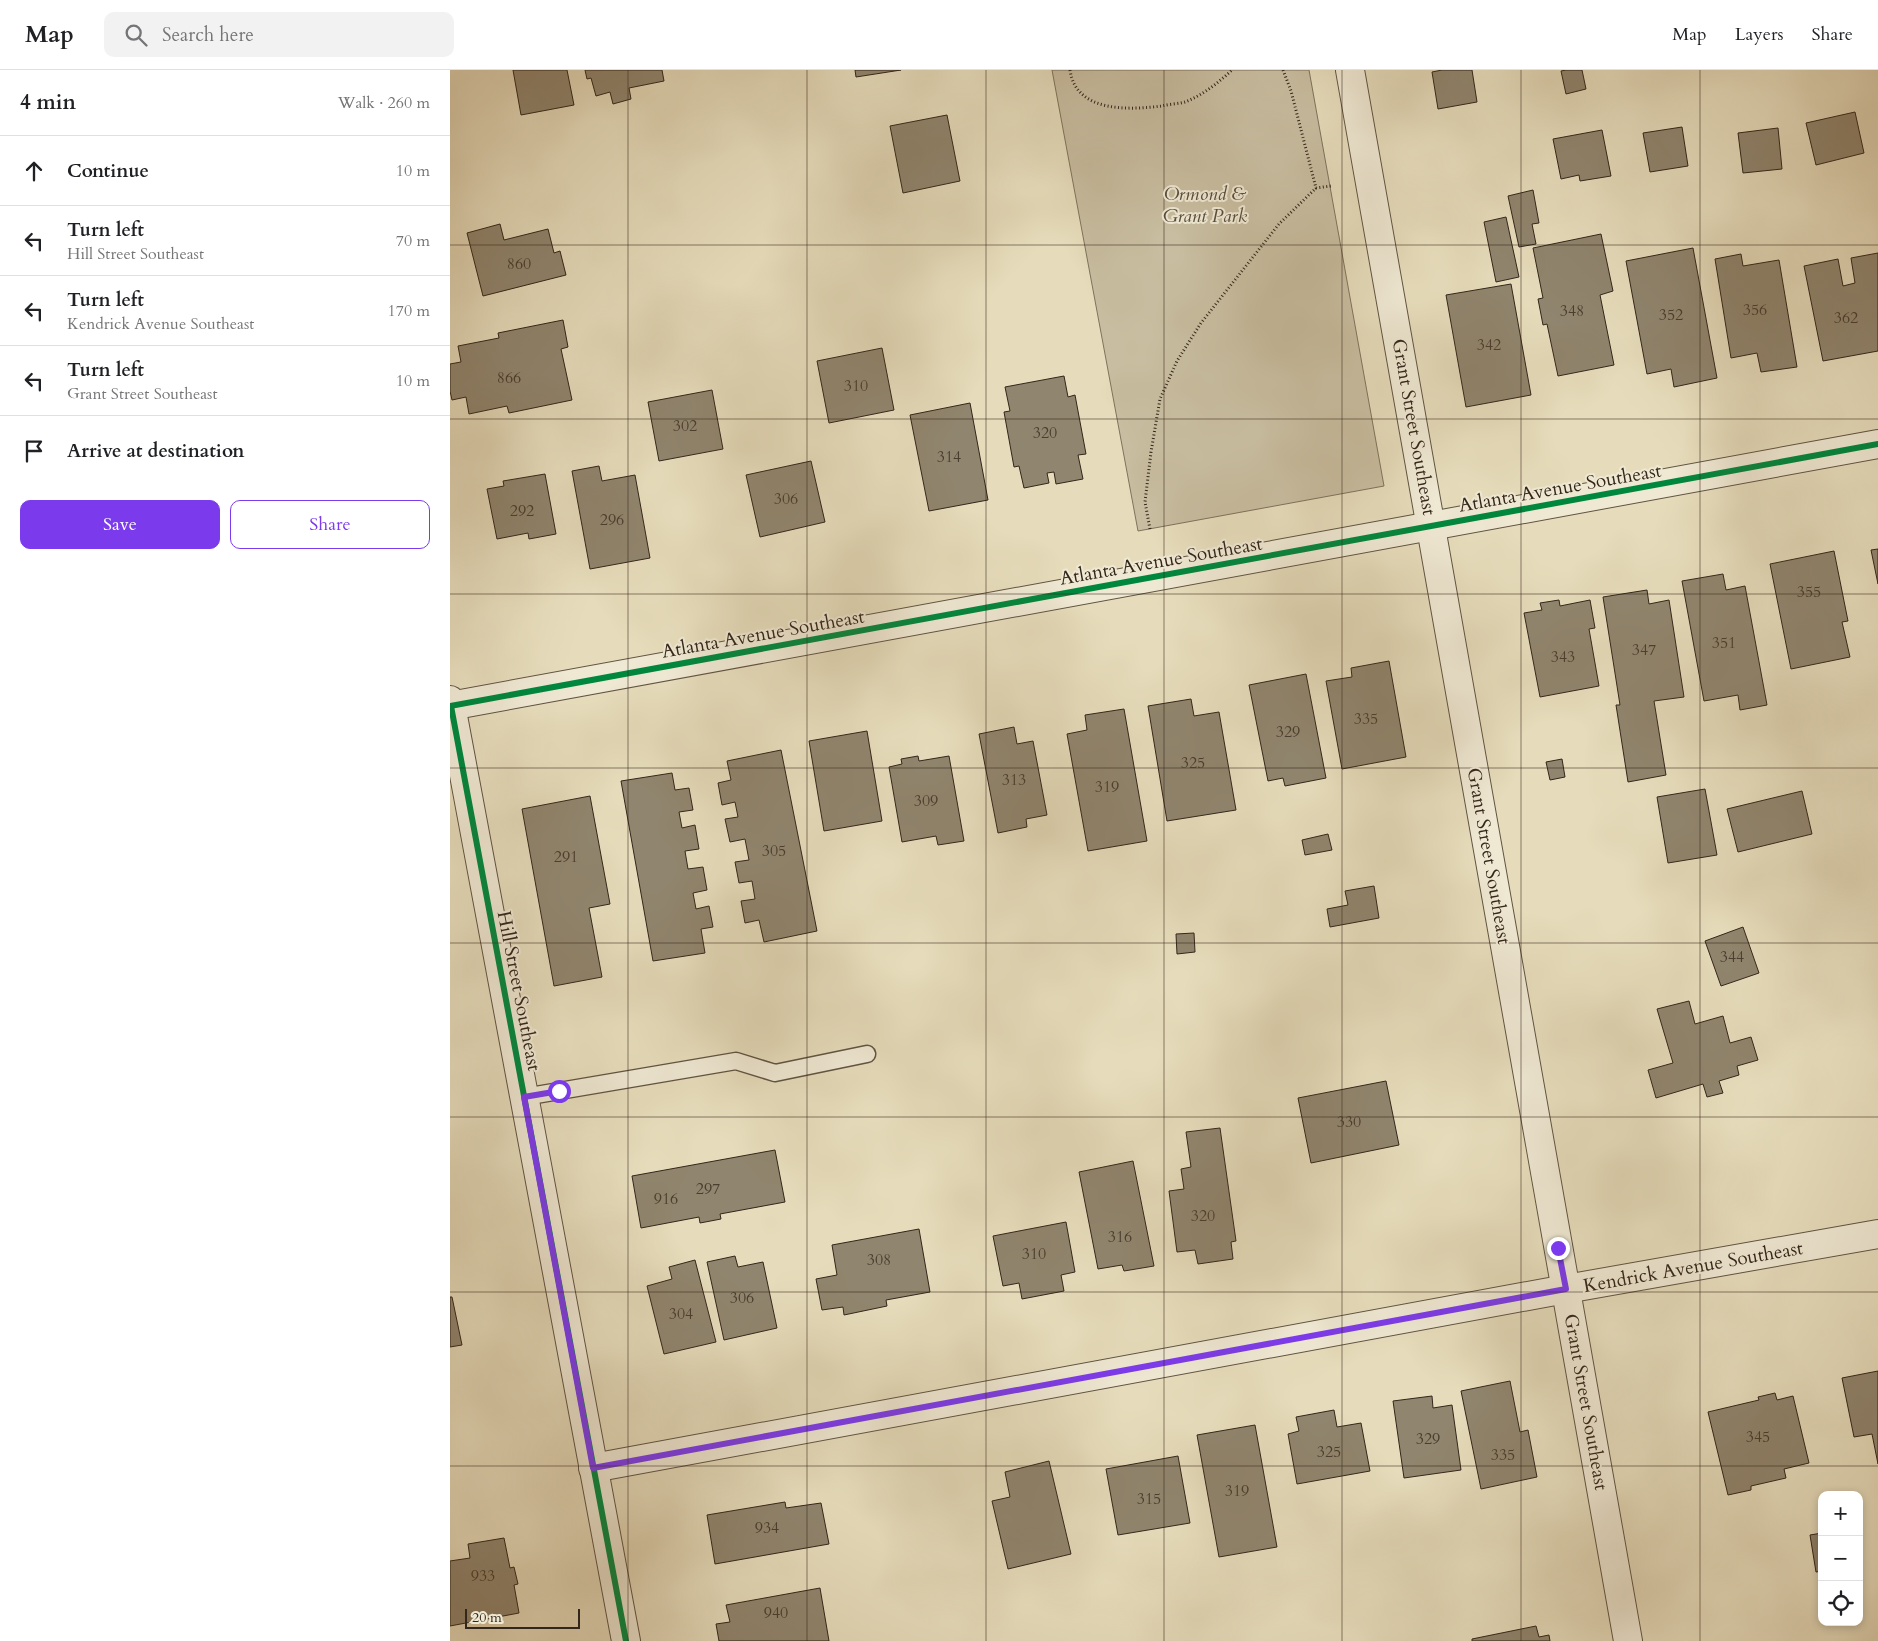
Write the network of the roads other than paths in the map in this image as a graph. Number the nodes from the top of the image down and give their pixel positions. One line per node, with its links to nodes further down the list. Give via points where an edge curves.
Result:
1 (1350, 70): 3 (street, Grant Street Southeast)
2 (1878, 444): 3 (street, Atlanta Avenue Southeast)
3 (1431, 526): 4 (street, Atlanta Avenue Southeast); 8 (street, Grant Street Southeast)
4 (450, 704): 6 (street, Hill Street Southeast)
5 (867, 1054): 6 (lane, via 775,1073 736,1061)
6 (524, 1097): 9 (street, Hill Street Southeast)
7 (1878, 1234): 8 (street, Kendrick Avenue Southeast)
8 (1566, 1289): 9 (street, Kendrick Avenue Southeast); 11 (street, Grant Street Southeast)
9 (593, 1468): 10 (street, Hill Street Southeast)
10 (626, 1641)
11 (1628, 1641)

